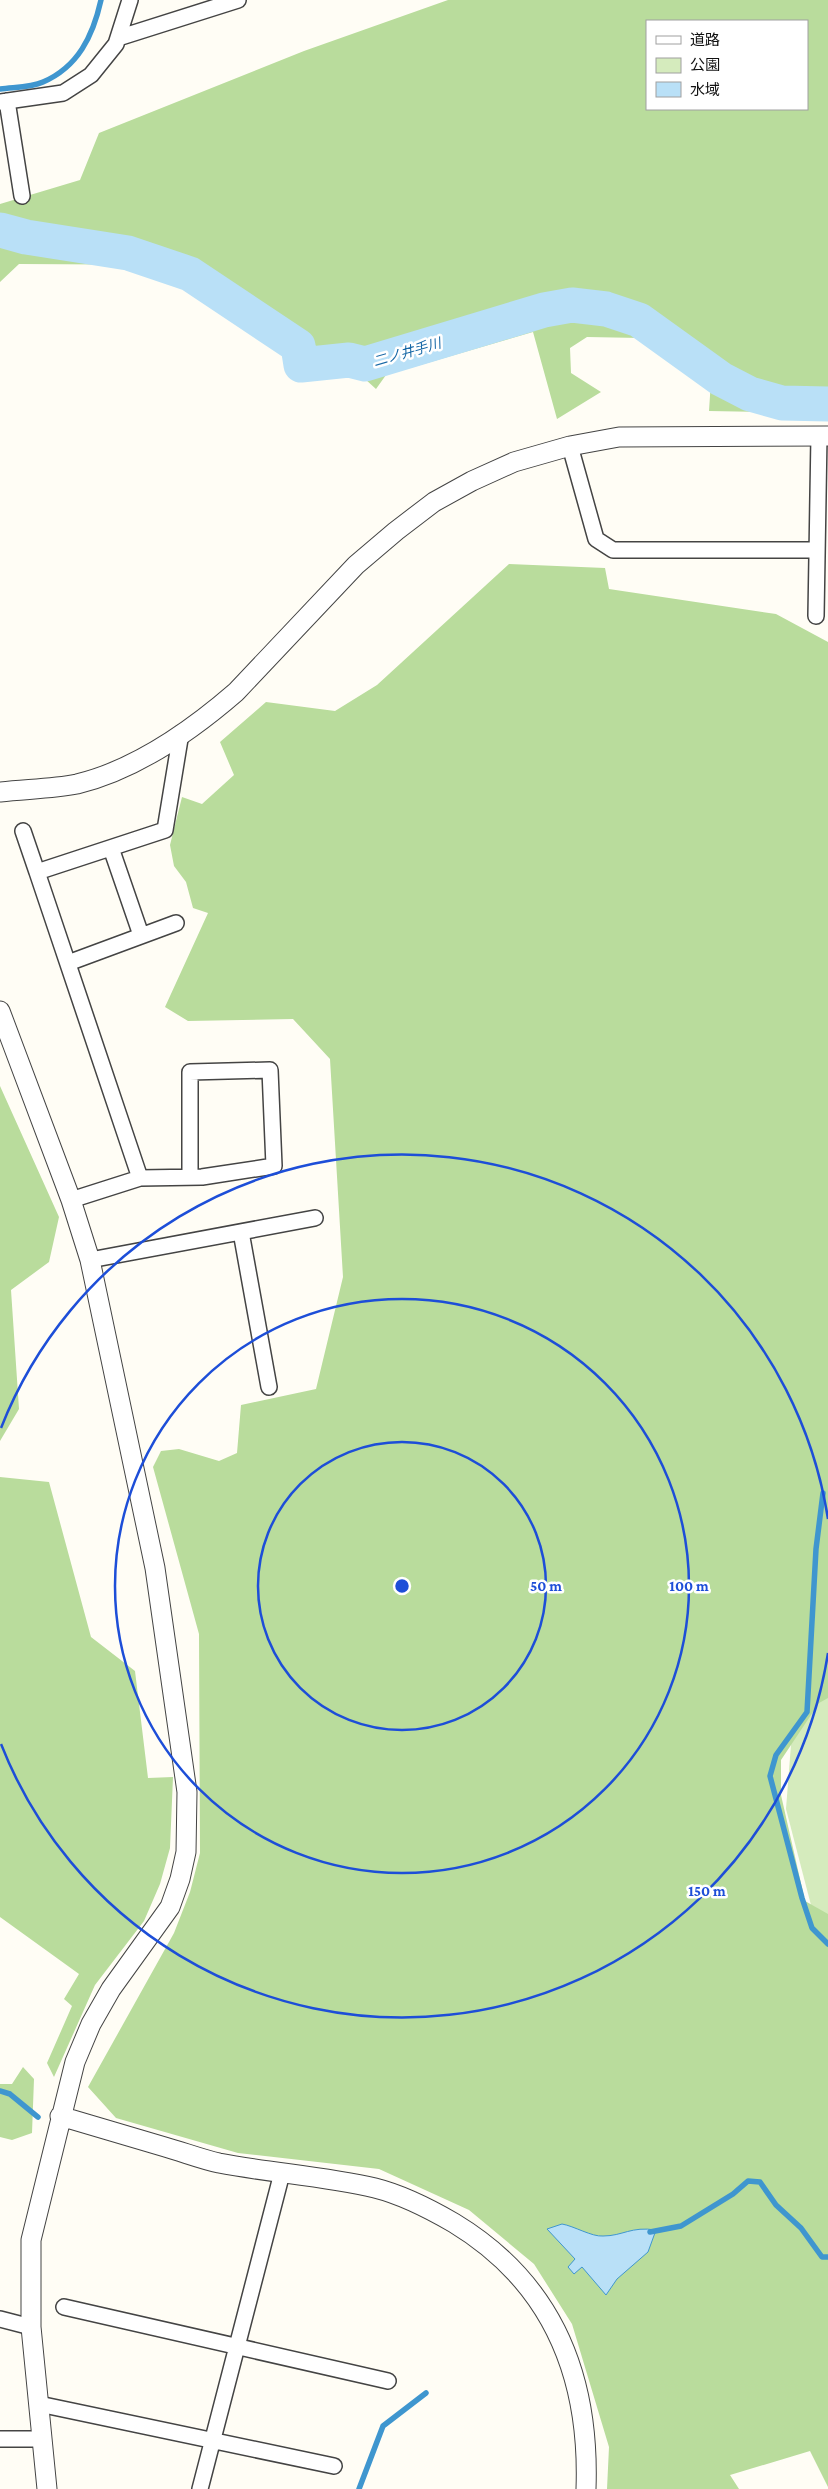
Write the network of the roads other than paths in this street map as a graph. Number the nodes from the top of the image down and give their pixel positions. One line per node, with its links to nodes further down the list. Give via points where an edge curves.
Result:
1 (130, 0): 3 (street)
2 (238, 0): 3 (street)
3 (118, 38): 4 (street, via 91,75 63,93)
4 (4, 101): 5 (street)
5 (22, 196)
6 (824, 436): 7 (street, via 644,436); 8 (street)
7 (570, 446): 8 (street, via 596,539 613,550); 10 (street, via 514,462 434,502 356,565 236,692)
8 (817, 550): 9 (street)
9 (816, 616)
10 (181, 733): 11 (street, via 111,773 76,784); 13 (street, via 165,830)
11 (0, 792)
12 (23, 831): 14 (street)
13 (112, 848): 14 (street); 16 (street)
14 (37, 872): 17 (street)
15 (176, 923): 16 (street)
16 (141, 935): 17 (street)
17 (68, 964): 20 (street)
18 (0, 1011): 21 (street)
19 (190, 1177): 19 (street, via 274,1166 270,1070 190,1072); 20 (street)
20 (140, 1178): 21 (street)
21 (71, 1200): 24 (street)
22 (315, 1218): 23 (street)
23 (241, 1232): 24 (street); 25 (street)
24 (90, 1260): 26 (street, via 156,1568 187,1792 186,1852 170,1907 111,1989 91,2024 75,2062)
25 (269, 1387)
26 (60, 2116): 27 (street, via 217,2162); 30 (street, via 31,2240)
27 (282, 2173): 31 (street); 40 (street, via 377,2188 433,2211 492,2250 520,2276 538,2298 576,2381 588,2455)
28 (64, 2307): 31 (street)
29 (0, 2319): 30 (street)
30 (32, 2327): 33 (street)
31 (236, 2348): 32 (street); 36 (street)
32 (388, 2381)
33 (39, 2404): 35 (street); 36 (street)
34 (0, 2439): 35 (street)
35 (42, 2439): 38 (street)
36 (211, 2440): 37 (street); 39 (street)
37 (334, 2466)
38 (47, 2489)
39 (200, 2489)
40 (586, 2489)

